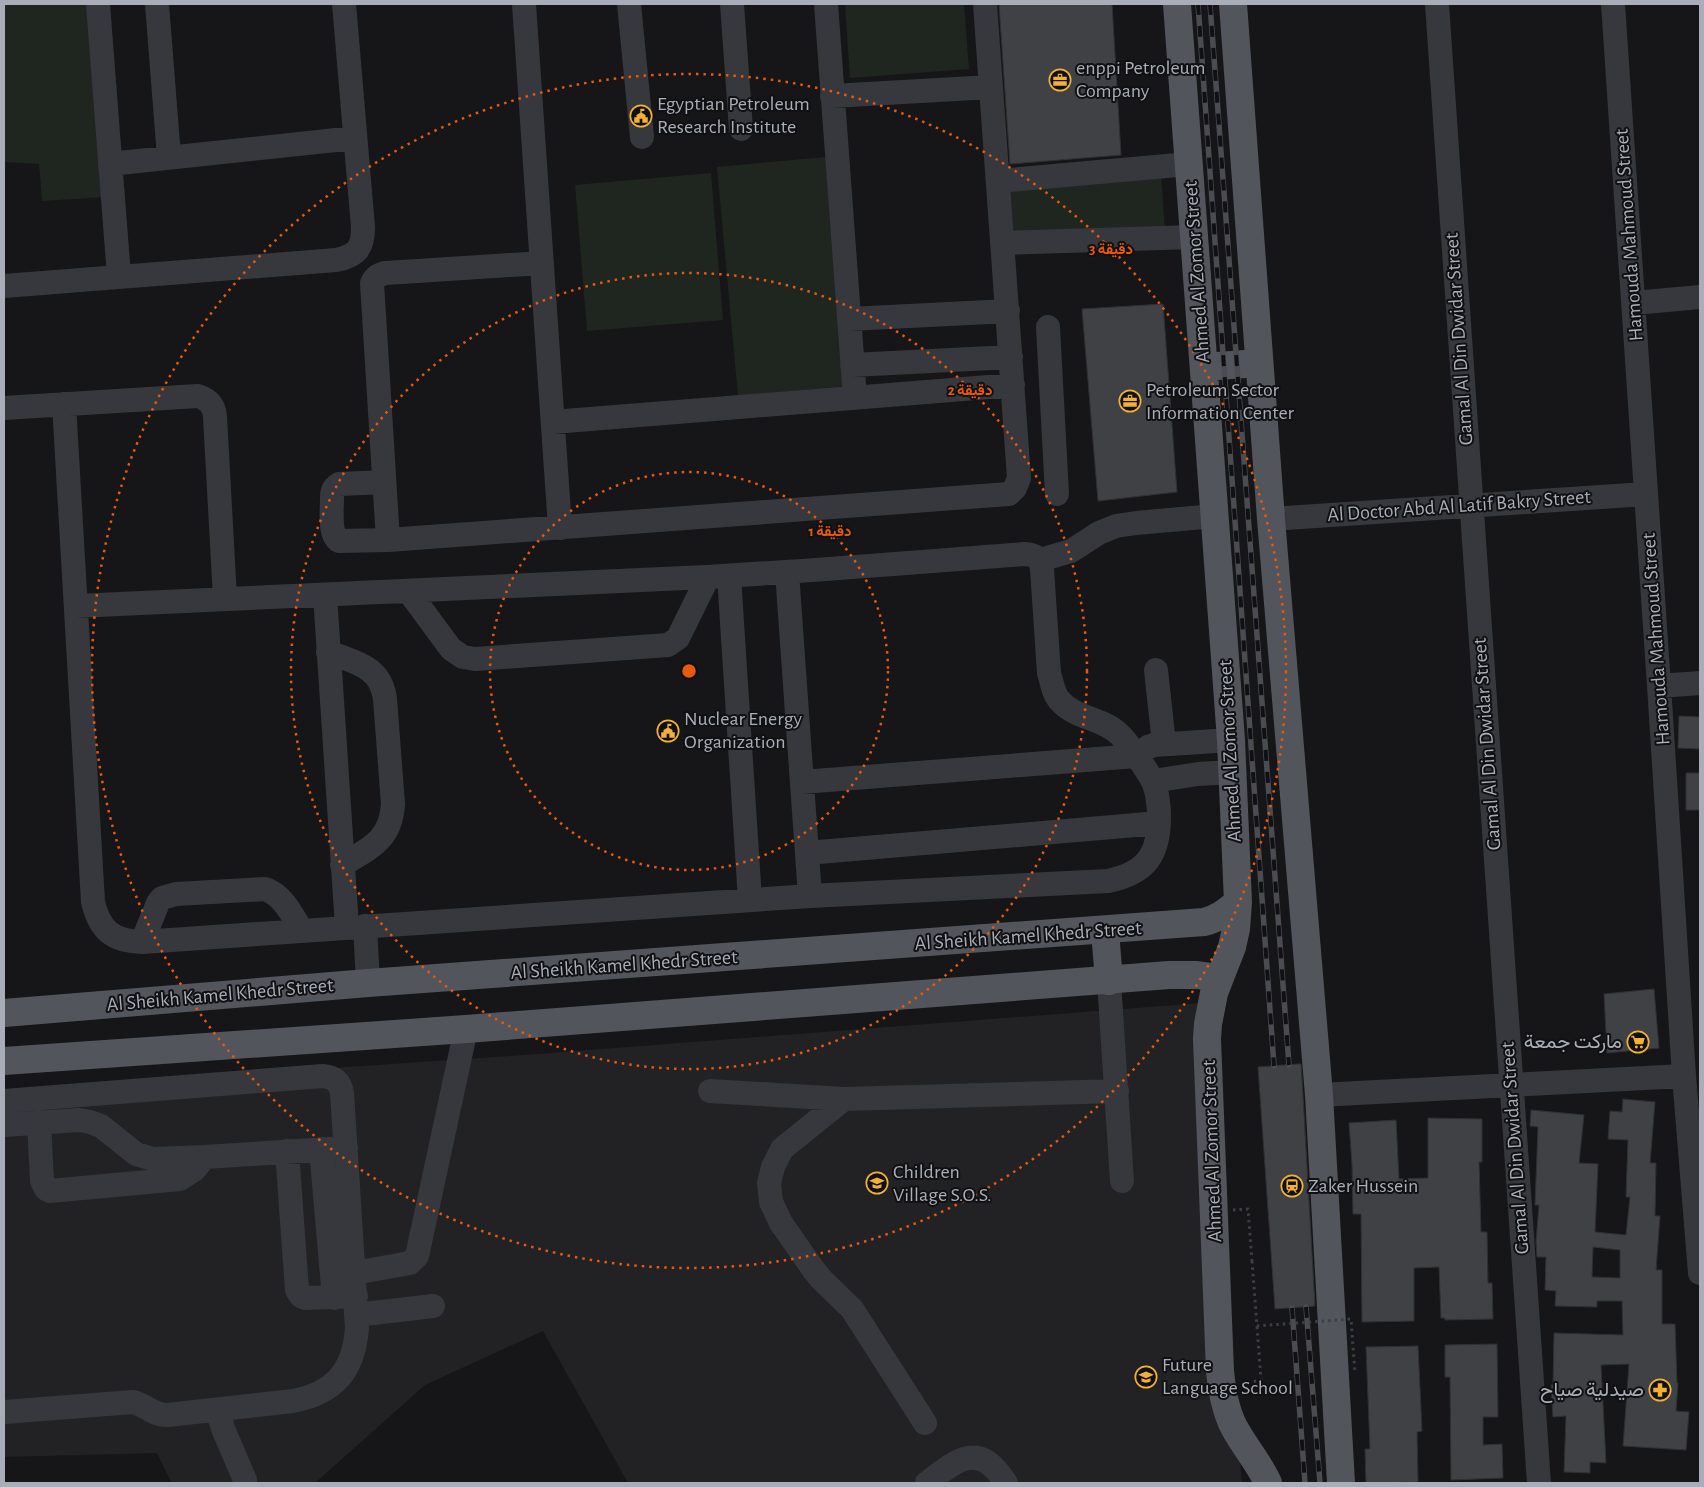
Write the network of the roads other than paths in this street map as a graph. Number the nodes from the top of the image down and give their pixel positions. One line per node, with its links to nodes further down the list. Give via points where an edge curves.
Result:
1 (98, 4): 19 (street)
2 (157, 4): 18 (street)
3 (344, 4): 16 (street)
4 (524, 4): 24 (street)
5 (629, 4): 17 (street)
6 (732, 4): 15 (street)
7 (826, 4): 14 (street)
8 (985, 4): 13 (street)
9 (1177, 4): 20 (main road, Ahmed Al Zomor Street)
10 (1233, 4): 32 (main road)
11 (1436, 4): 43 (street, Gamal Al Din Dwidar Street)
12 (1613, 4): 28 (street, Hamouda Mahmoud Street)
13 (991, 87): 14 (street); 21 (street)
14 (832, 96): 30 (street)
15 (741, 129)
16 (356, 138): 18 (street); 25 (street, via 363,239 358,250 348,258)
17 (642, 138)
18 (170, 157): 19 (street)
19 (110, 164): 25 (street)
20 (1189, 164): 21 (street); 22 (main road, Ahmed Al Zomor Street)
21 (998, 181): 23 (street)
22 (1194, 237): 23 (street); 34 (main road, Ahmed Al Zomor Street)
23 (1003, 243): 29 (street)
24 (542, 263): 39 (street); 40 (street, via 386,273 375,278 371,290)
25 (119, 276): 26 (street)
26 (4, 286)
27 (1700, 297): 28 (street)
28 (1634, 302): 42 (street, Hamouda Mahmoud Street)
29 (1008, 311): 30 (street); 31 (street)
30 (849, 319): 33 (street)
31 (1011, 354): 33 (street); 35 (street); 41 (street, via 1048,338)
32 (1259, 363): 34 (main road); 45 (main road)
33 (852, 365): 36 (street)
34 (1204, 367): 44 (main road, Ahmed Al Zomor Street)
35 (1013, 385): 36 (street); 46 (street, via 1019,478 1009,494)
36 (855, 398): 39 (street)
37 (64, 404): 38 (street); 53 (street, via 198,396 211,403 215,417); 54 (street)
38 (4, 408)
39 (553, 422): 46 (street)
40 (384, 482): 47 (street); 47 (street, via 334,487 333,533 339,541)
41 (1057, 494)
42 (1646, 494): 43 (street, Al Doctor Abd Al Latif Bakry Street); 58 (street, Hamouda Mahmoud Street)
43 (1471, 507): 45 (street, Al Doctor Abd Al Latif Bakry Street); 82 (street, Gamal Al Din Dwidar Street)
44 (1215, 516): 48 (street, via 1116,526 1071,552); 59 (main road, Ahmed Al Zomor Street)
45 (1271, 519): 85 (main road)
46 (560, 528): 47 (street)
47 (388, 540)
48 (1040, 560): 49 (street, via 1034,554 1025,554); 61 (street, via 1049,673 1058,700 1070,710 1118,732)
49 (787, 572): 50 (street); 64 (street)
50 (719, 576): 51 (street); 51 (street, via 678,638 668,645 475,659 463,657 451,649); 69 (street)
51 (409, 592): 52 (street)
52 (325, 594): 53 (street); 55 (street)
53 (225, 598): 54 (street)
54 (76, 606): 74 (street, via 93,902 104,928 128,942)
55 (328, 652): 67 (street); 67 (street, via 368,668 381,681 386,699 392,817 381,839)
56 (1156, 670): 60 (street)
57 (1700, 684): 58 (street)
58 (1660, 686): 81 (street, Hamouda Mahmoud Street)
59 (1231, 740): 60 (street); 62 (main road, Ahmed Al Zomor Street)
60 (1164, 744): 61 (street, via 1148,747)
61 (1136, 756): 63 (street); 64 (street)
62 (1232, 772): 63 (street); 70 (main road, Ahmed Al Zomor Street)
63 (1153, 781): 65 (street)
64 (802, 782): 66 (street)
65 (1159, 823): 66 (street); 68 (street, via 1158,840 1140,869 1108,881)
66 (807, 853): 68 (street)
67 (342, 865): 71 (street)
68 (810, 896): 69 (street)
69 (750, 900): 71 (street)
70 (1238, 902): 73 (main road, Al Sheikh Kamel Khedr Street, via 1214,920); 75 (main road, Ahmed Al Zomor Street, via 1234,938)
71 (356, 927): 72 (street); 77 (street)
72 (302, 930): 74 (street); 74 (street, via 272,891 176,894 162,898 158,903)
73 (1106, 931): 76 (main road); 77 (main road, Al Sheikh Kamel Khedr Street)
74 (142, 942)
75 (1219, 978): 76 (main road, via 1183,975); 105 (main road, Ahmed Al Zomor Street, via 1210,1008 1207,1039 1220,1371 1230,1419)
76 (1109, 980): 79 (main road); 84 (street)
77 (368, 982): 78 (main road, Al Sheikh Kamel Khedr Street)
78 (4, 1014)
79 (466, 1029): 80 (main road); 95 (street, via 417,1256 406,1264)
80 (4, 1061)
81 (1684, 1076): 82 (street); 96 (street, Hamouda Mahmoud Street)
82 (1510, 1085): 85 (street); 107 (street, Gamal Al Din Dwidar Street)
83 (710, 1091): 86 (street)
84 (1117, 1092): 86 (street); 94 (street)
85 (1319, 1095): 106 (main road)
86 (844, 1099): 101 (street, via 782,1149 769,1183 771,1202 781,1223 813,1269 852,1309)
87 (4, 1101): 90 (street, via 329,1076 341,1088)
88 (38, 1122): 89 (street); 93 (street, via 90,1122 101,1126 129,1149 153,1159); 93 (street, via 42,1181 50,1191 180,1178 194,1170)
89 (4, 1125)
90 (346, 1148): 91 (street); 95 (street)
91 (321, 1149): 92 (street); 97 (street)
92 (287, 1151): 93 (street); 97 (street, via 297,1290 306,1298)
93 (205, 1157)
94 (1122, 1181)
95 (354, 1273): 97 (street)
96 (1700, 1274)
97 (349, 1303): 98 (street); 99 (street, via 356,1346 350,1363 327,1390 311,1398)
98 (433, 1306)
99 (217, 1410): 100 (street, via 162,1415 133,1402); 102 (street)
100 (4, 1412)
101 (925, 1423)
102 (244, 1480)
103 (926, 1483): 104 (street, via 967,1457 981,1459 993,1466)
104 (1006, 1483)
105 (1268, 1483)
106 (1341, 1483)
107 (1539, 1483)

